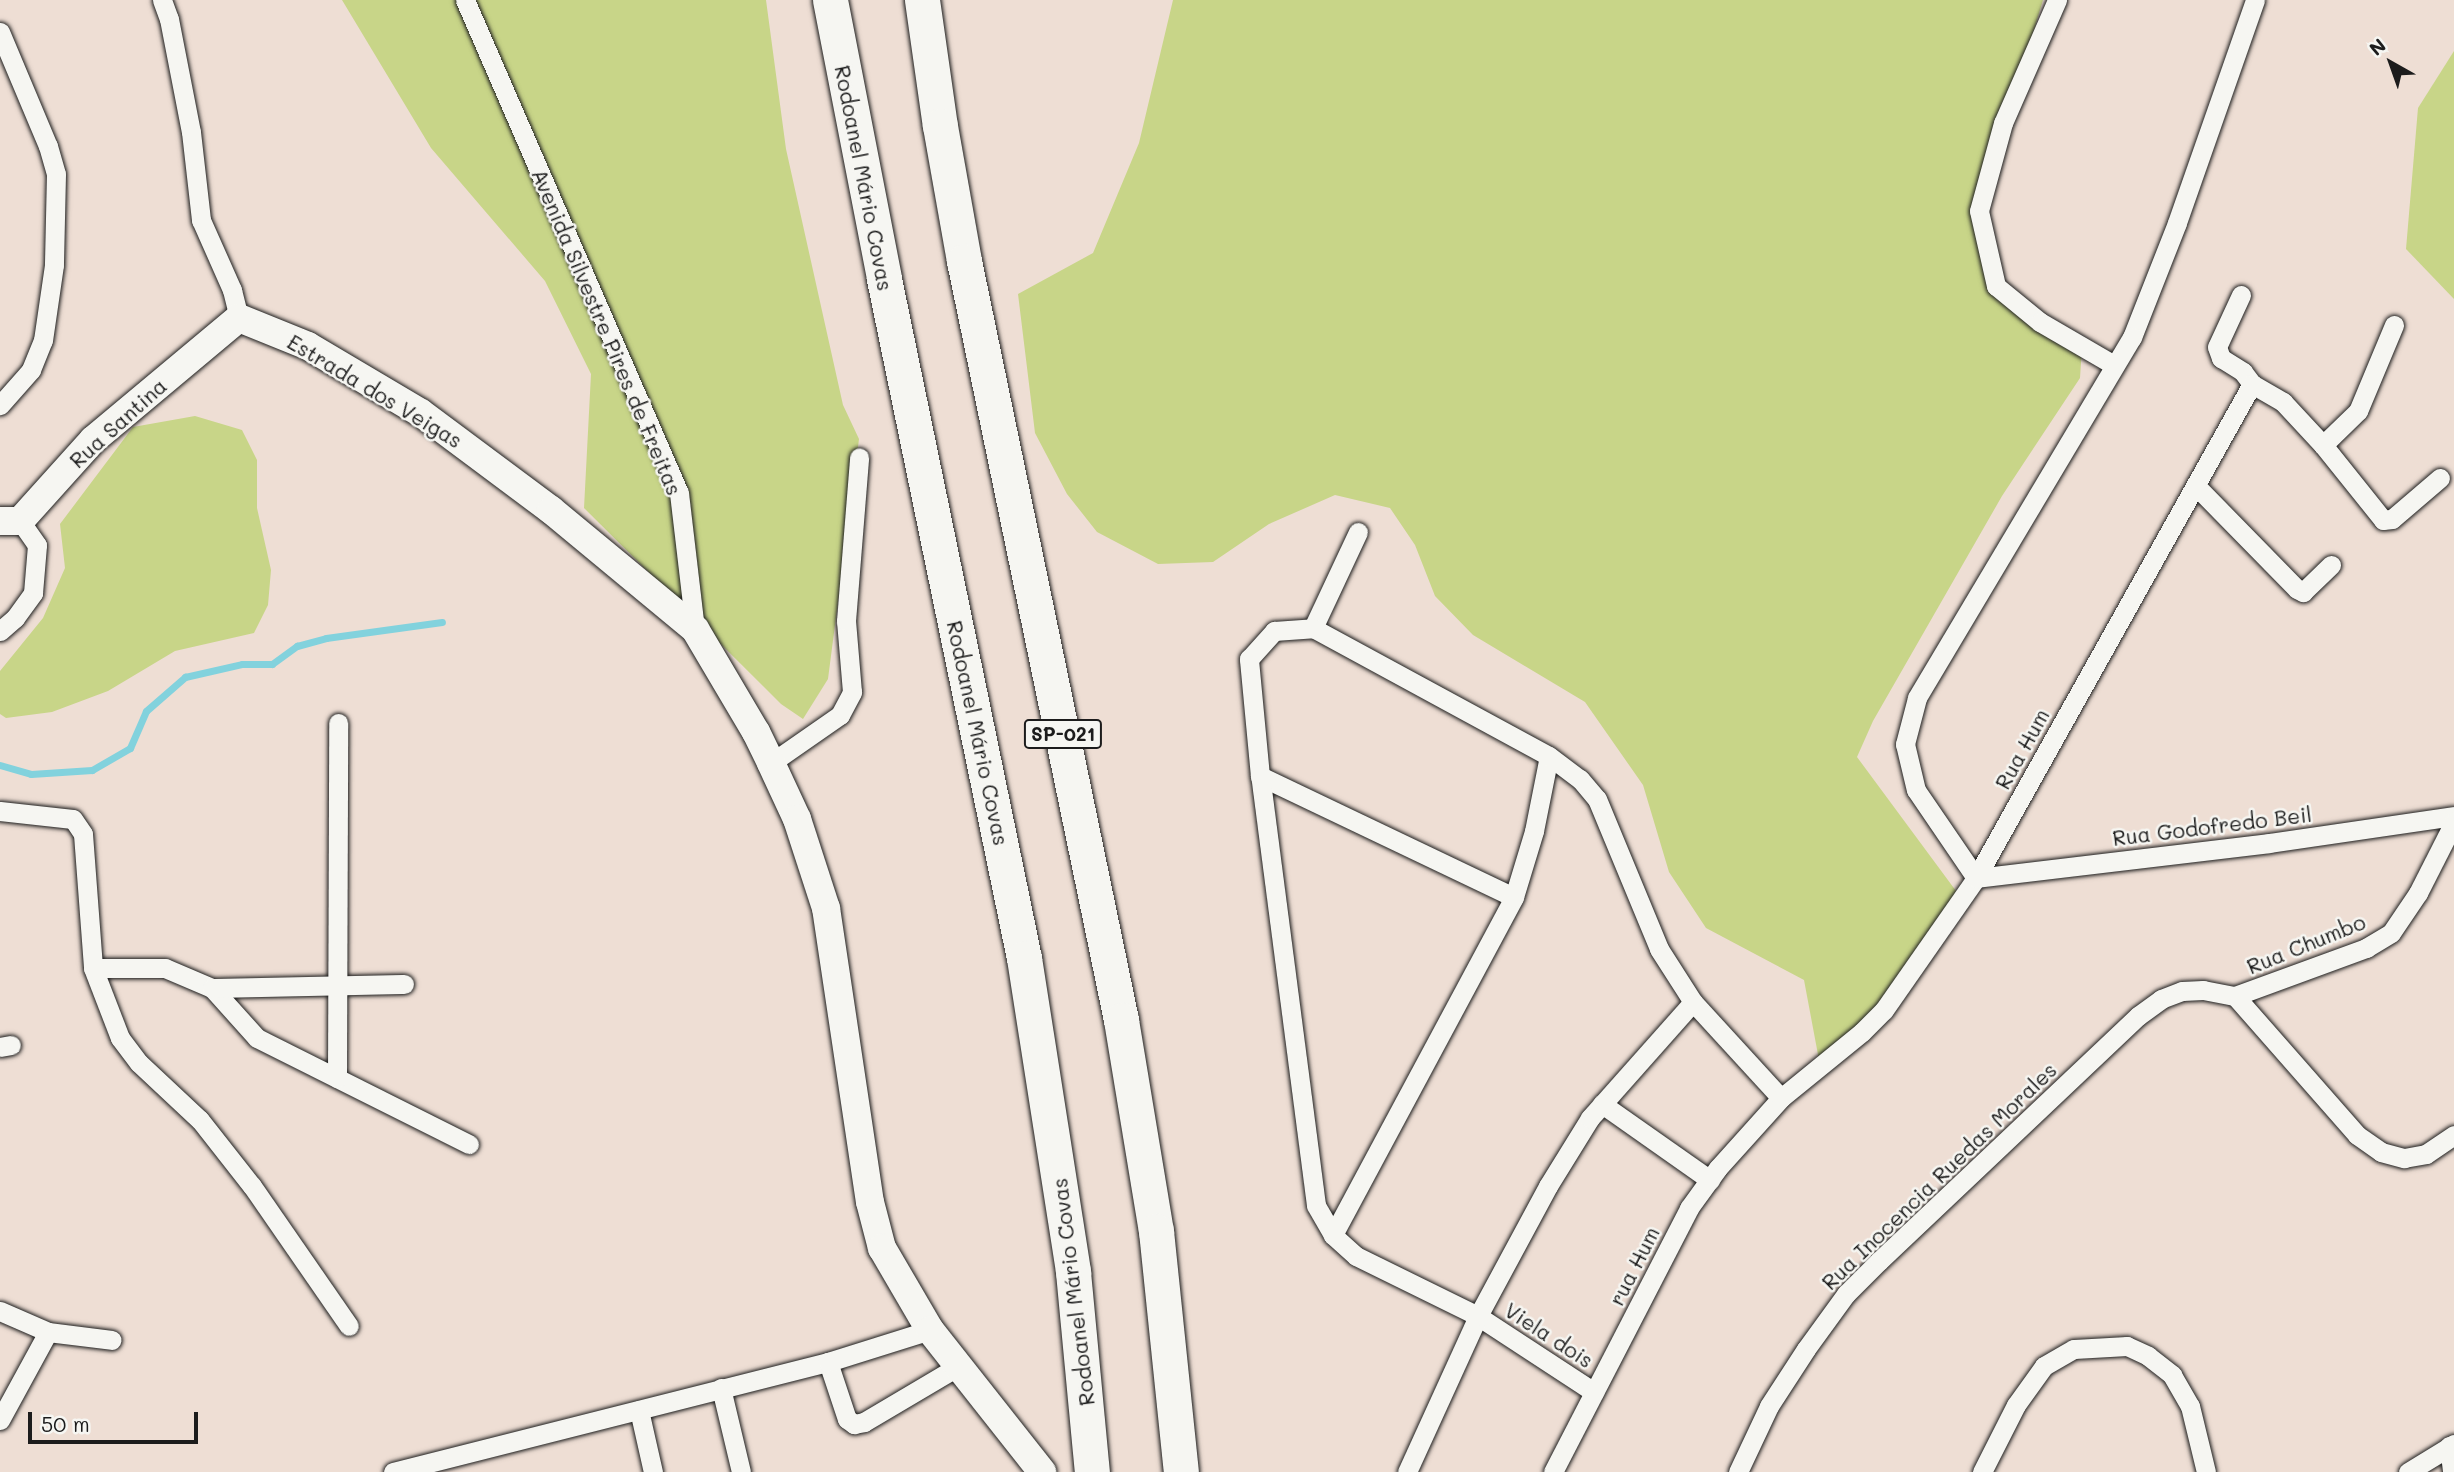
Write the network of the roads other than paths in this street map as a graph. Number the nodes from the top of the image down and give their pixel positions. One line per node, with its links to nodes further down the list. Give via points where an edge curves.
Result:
1 (162, 0): 10 (street, via 191,132 201,220 232,290)
2 (456, 0): 7 (street, Avenida Silvestre Pires de Freitas)
3 (830, 0): 64 (highway, Rodoanel Mário Covas, via 1024,958 1065,1216)
4 (922, 0): 65 (highway, SP-021, via 964,261 1121,1020 1156,1231)
5 (2057, 0): 12 (street, via 2003,124 1979,211 1996,286 2040,322)
6 (2255, 0): 12 (street, via 2177,223 2132,337)
7 (468, 9): 23 (street, Avenida Silvestre Pires de Freitas, via 678,493)
8 (0, 32): 14 (street, via 56,174 54,265 43,340 31,370)
9 (2241, 295): 13 (street, via 2217,347 2221,358)
10 (239, 318): 19 (street, Rua Santina, via 93,440); 23 (street, Estrada dos Veigas, via 307,346 430,419)
11 (2394, 325): 15 (street, via 2358,411)
12 (2114, 365): 32 (street, via 1917,698 1905,744 1916,790)
13 (2252, 384): 15 (street, via 2283,402); 18 (street, Rua Hum)
14 (0, 405)
15 (2323, 444): 17 (street, via 2383,520 2392,519)
16 (859, 458): 27 (street, via 846,621 852,692 840,715)
17 (2440, 478)
18 (2196, 486): 21 (street, via 2302,592); 32 (street, Rua Hum)
19 (10, 521): 24 (street, via 37,545 33,593)
20 (1359, 532): 22 (street)
21 (2331, 565)
22 (1313, 628): 26 (street); 28 (street, via 1274,631 1249,659)
23 (695, 629): 27 (street, Avenida Silvestre Pires de Freitas)
24 (0, 631)
25 (338, 723): 36 (street)
26 (1549, 756): 33 (street, via 1534,831); 39 (street, via 1580,779 1597,799 1659,949)
27 (771, 763): 50 (street, Avenida Silvestre Pires de Freitas, via 797,819 829,918 850,1081 876,1229 893,1270)
28 (1260, 776): 33 (street); 46 (street, via 1316,1205)
29 (0, 811): 34 (street, via 73,819 83,834)
30 (2454, 816): 32 (street, Rua Godofredo Beil)
31 (2454, 822): 38 (street, Rua Chumbo, via 2418,894 2390,933 2366,948)
32 (1976, 878): 41 (street, Rua Hum, via 1884,1010)
33 (1514, 897): 46 (street)
34 (93, 968): 37 (street, via 165,968); 49 (street, via 120,1038 139,1063 200,1120)
35 (404, 984): 36 (street)
36 (337, 986): 37 (street); 40 (street)
37 (212, 988): 40 (street, via 257,1038)
38 (2235, 996): 43 (street, via 2357,1135 2381,1152 2404,1158 2426,1154); 68 (street, Rua Inocencia Ruedas Morales, via 2203,990 2161,999 1888,1252 1846,1294 1805,1349 1769,1406)
39 (1693, 1002): 41 (street); 42 (street)
40 (337, 1078): 44 (street)
41 (1781, 1098): 45 (street, rua Hum)
42 (1602, 1104): 45 (street); 48 (street, via 1548,1186)
43 (2454, 1135)
44 (469, 1144)
45 (1710, 1180): 56 (street, rua Hum, via 1689,1208)
46 (1333, 1235): 48 (street, Viela dois, via 1356,1256)
47 (0, 1311): 51 (street)
48 (1478, 1316): 56 (street, Viela dois); 66 (street)
49 (349, 1326)
50 (930, 1330): 53 (street); 54 (street, Avenida Silvestre Pires de Freitas)
51 (48, 1332): 52 (street); 58 (street)
52 (112, 1340)
53 (828, 1362): 54 (street, via 847,1419 854,1424); 55 (street)
54 (957, 1367): 63 (street, Avenida Silvestre Pires de Freitas)
55 (721, 1388): 57 (street); 62 (street)
56 (1594, 1392): 67 (street, rua Hum)
57 (639, 1410): 60 (street); 61 (street)
58 (0, 1420)
59 (2451, 1445): 71 (street); 72 (street)
60 (393, 1472)
61 (653, 1472)
62 (741, 1472)
63 (1042, 1472)
64 (1092, 1472)
65 (1181, 1472)
66 (1408, 1472)
67 (1553, 1472)
68 (1738, 1472)
69 (1982, 1472): 70 (street, via 2016,1405 2044,1366 2074,1349 2127,1346 2172,1376 2184,1395)
70 (2206, 1472)
71 (2409, 1472)
72 (2452, 1472)

